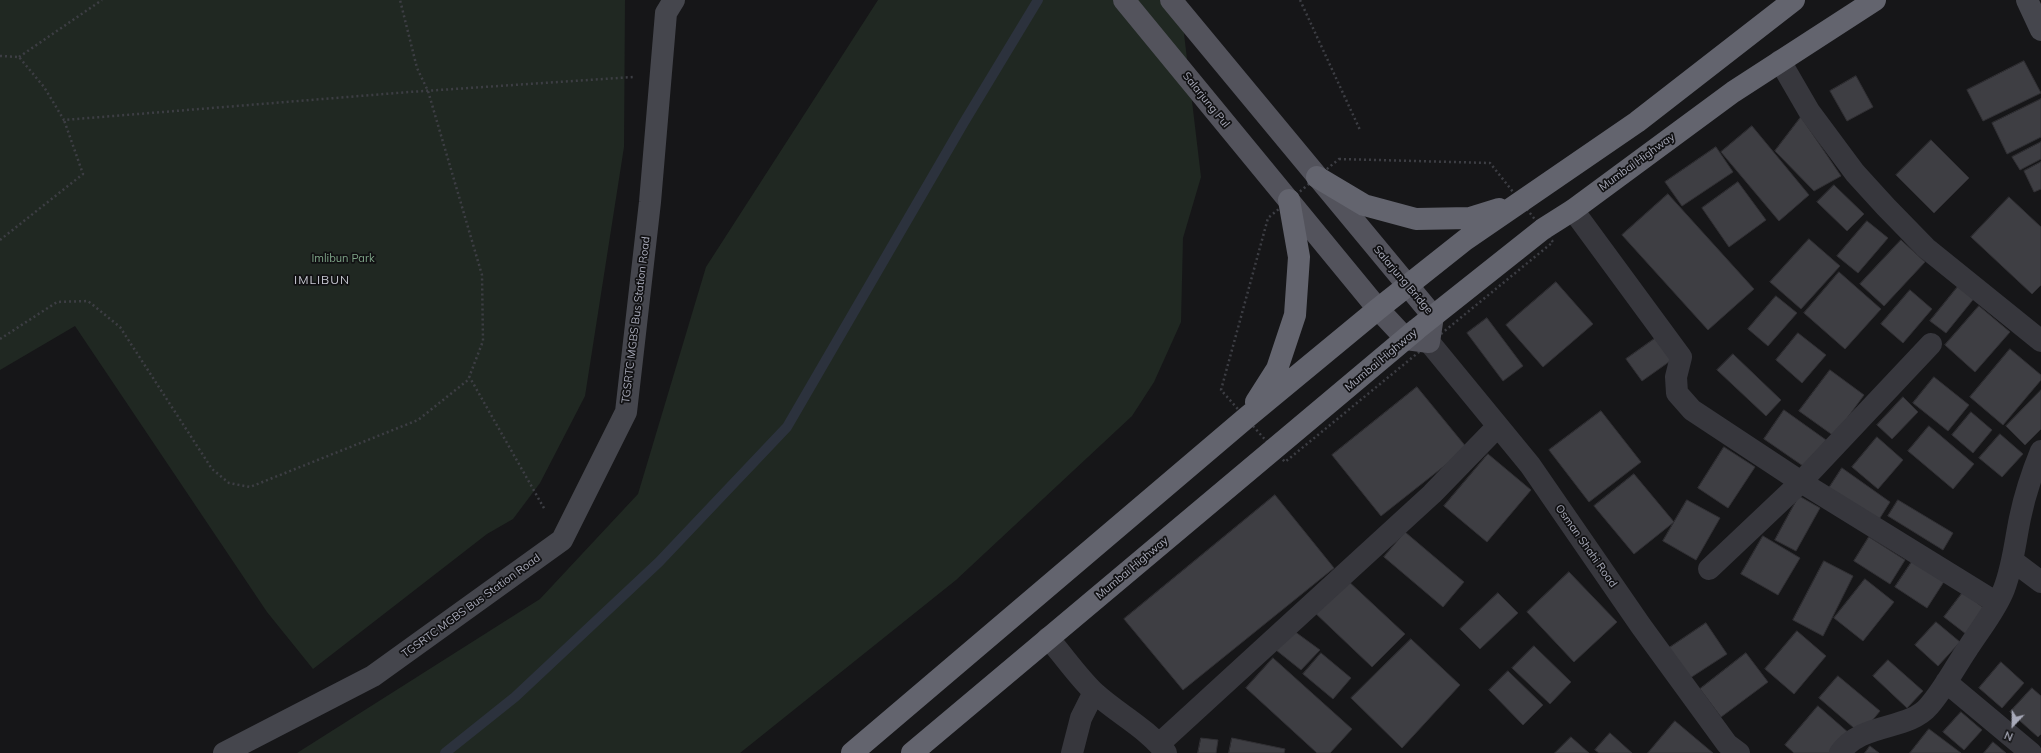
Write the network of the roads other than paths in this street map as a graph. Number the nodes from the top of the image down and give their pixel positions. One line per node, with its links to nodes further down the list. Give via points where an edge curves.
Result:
1 (674, 0): 33 (street, TGSRTC MGBS Bus Station Road, via 666,13 650,202 626,412 562,540 373,676)
2 (1124, 0): 10 (main road, Salarjung Pul)
3 (1171, 0): 9 (main road)
4 (1794, 0): 11 (highway, via 1637,122)
5 (1875, 0): 8 (highway, Mumbai Highway)
6 (2027, 0): 7 (street)
7 (2041, 30)
8 (1780, 61): 12 (highway, Mumbai Highway, via 1733,92); 17 (street, via 1814,117 1855,173 1886,207 1926,248)
9 (1317, 177): 11 (highway, via 1364,205 1416,219 1470,218); 13 (main road, Salarjung Bridge)
10 (1289, 200): 14 (main road); 20 (highway, via 1299,257 1295,315 1276,369)
11 (1522, 203): 13 (highway, via 1465,240)
12 (1573, 210): 15 (highway, Mumbai Highway, via 1543,229); 23 (street, via 1681,357 1676,377 1677,392 1687,404 1700,416)
13 (1409, 286): 14 (highway); 15 (main road, Salarjung Bridge)
14 (1378, 309): 16 (main road); 20 (highway)
15 (1433, 316): 16 (highway, Mumbai Highway); 18 (main road, Salarjung Bridge)
16 (1406, 338): 18 (main road); 28 (highway, Mumbai Highway)
17 (2041, 341)
18 (1429, 342): 21 (street, Osman Shahi Road)
19 (1932, 344): 23 (street)
20 (1246, 418): 34 (highway)
21 (1498, 426): 31 (street, via 1432,494); 32 (street, Osman Shahi Road, via 1530,465)
22 (2041, 451): 24 (street, via 2019,518)
23 (1801, 482): 25 (street); 27 (street)
24 (2013, 561): 26 (street); 27 (street)
25 (1709, 569)
26 (2041, 582)
27 (1997, 603): 29 (street)
28 (1048, 638): 30 (street); 35 (highway, Mumbai Highway)
29 (1946, 682): 37 (street, via 1929,707 1915,719 1861,735); 38 (street)
30 (1094, 692): 31 (street, via 1141,728); 36 (street, via 1081,718)
31 (1162, 748)
32 (1729, 750)
33 (224, 753)
34 (852, 753)
35 (912, 753)
36 (1072, 753)
37 (1840, 753)
38 (2031, 753)

